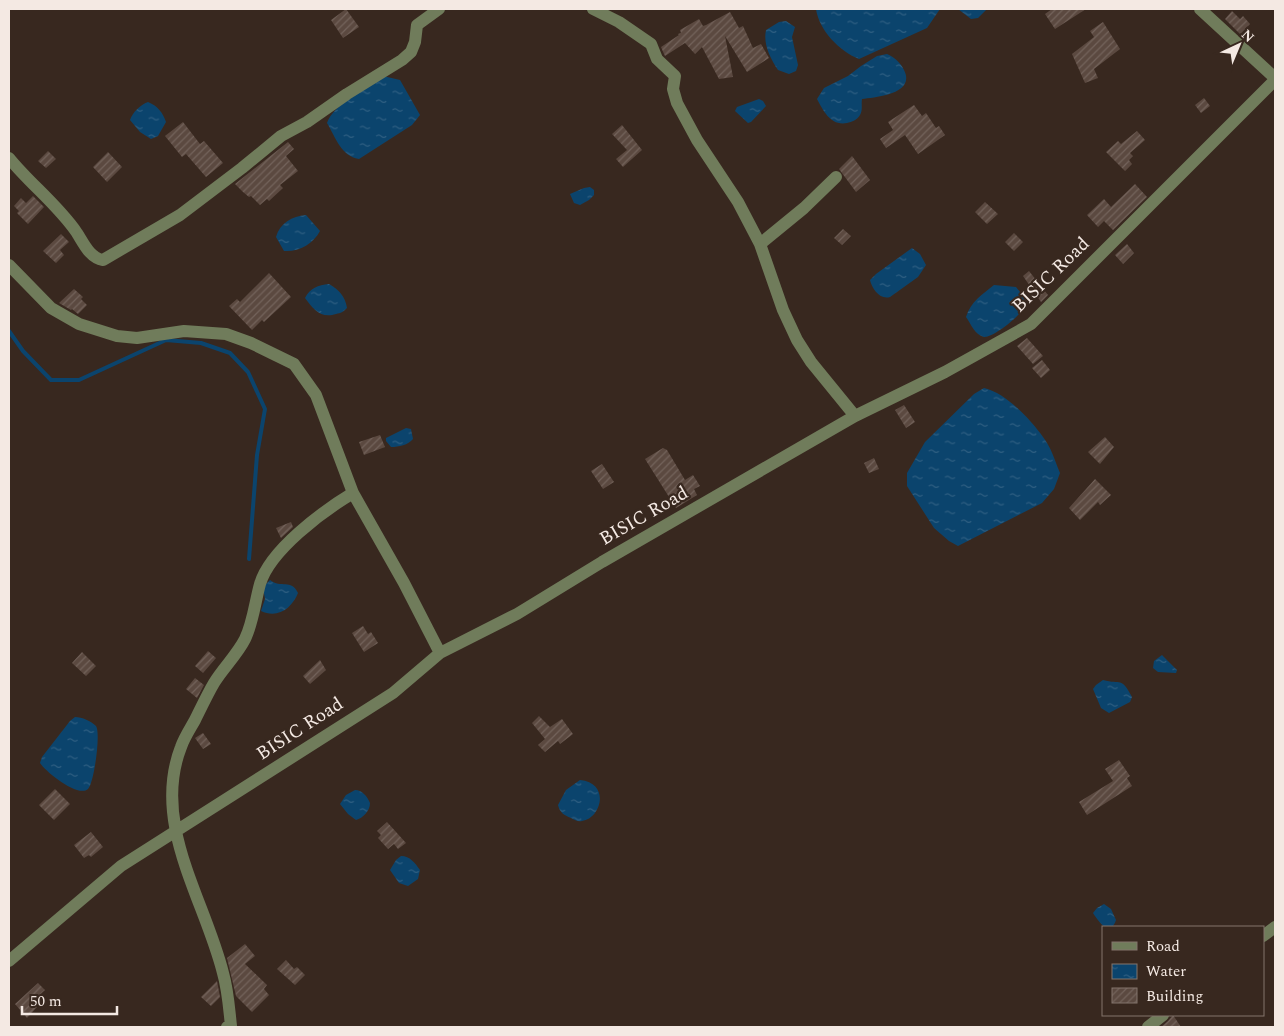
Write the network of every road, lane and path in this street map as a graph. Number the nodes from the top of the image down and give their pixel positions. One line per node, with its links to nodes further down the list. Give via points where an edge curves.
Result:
1 (439, 9): 5 (street, via 418,25 411,52 402,60 280,136 180,215 103,260 90,253 73,227)
2 (593, 9): 7 (street, via 651,44 658,59 675,76 673,90 676,102)
3 (1200, 9): 4 (street)
4 (1275, 79): 9 (street, BISIC Road, via 1032,324)
5 (9, 158)
6 (836, 177): 7 (street)
7 (760, 244): 9 (street, via 797,340)
8 (9, 265): 10 (street, via 51,308 79,324 117,336 137,338 184,331 226,334 294,364 316,395)
9 (855, 416): 11 (street, BISIC Road, via 517,614)
10 (353, 493): 11 (street); 12 (street, via 306,527 266,568 245,639 214,683 181,746 174,773)
11 (440, 653): 12 (street, BISIC Road, via 393,693)
12 (176, 831): 15 (street, BISIC Road, via 121,866); 17 (street, via 184,864 224,974 232,1026)
13 (1275, 927): 14 (street)
14 (1264, 935)
15 (9, 961)
16 (1162, 1016): 18 (street)
17 (226, 1027)
18 (1148, 1027)

